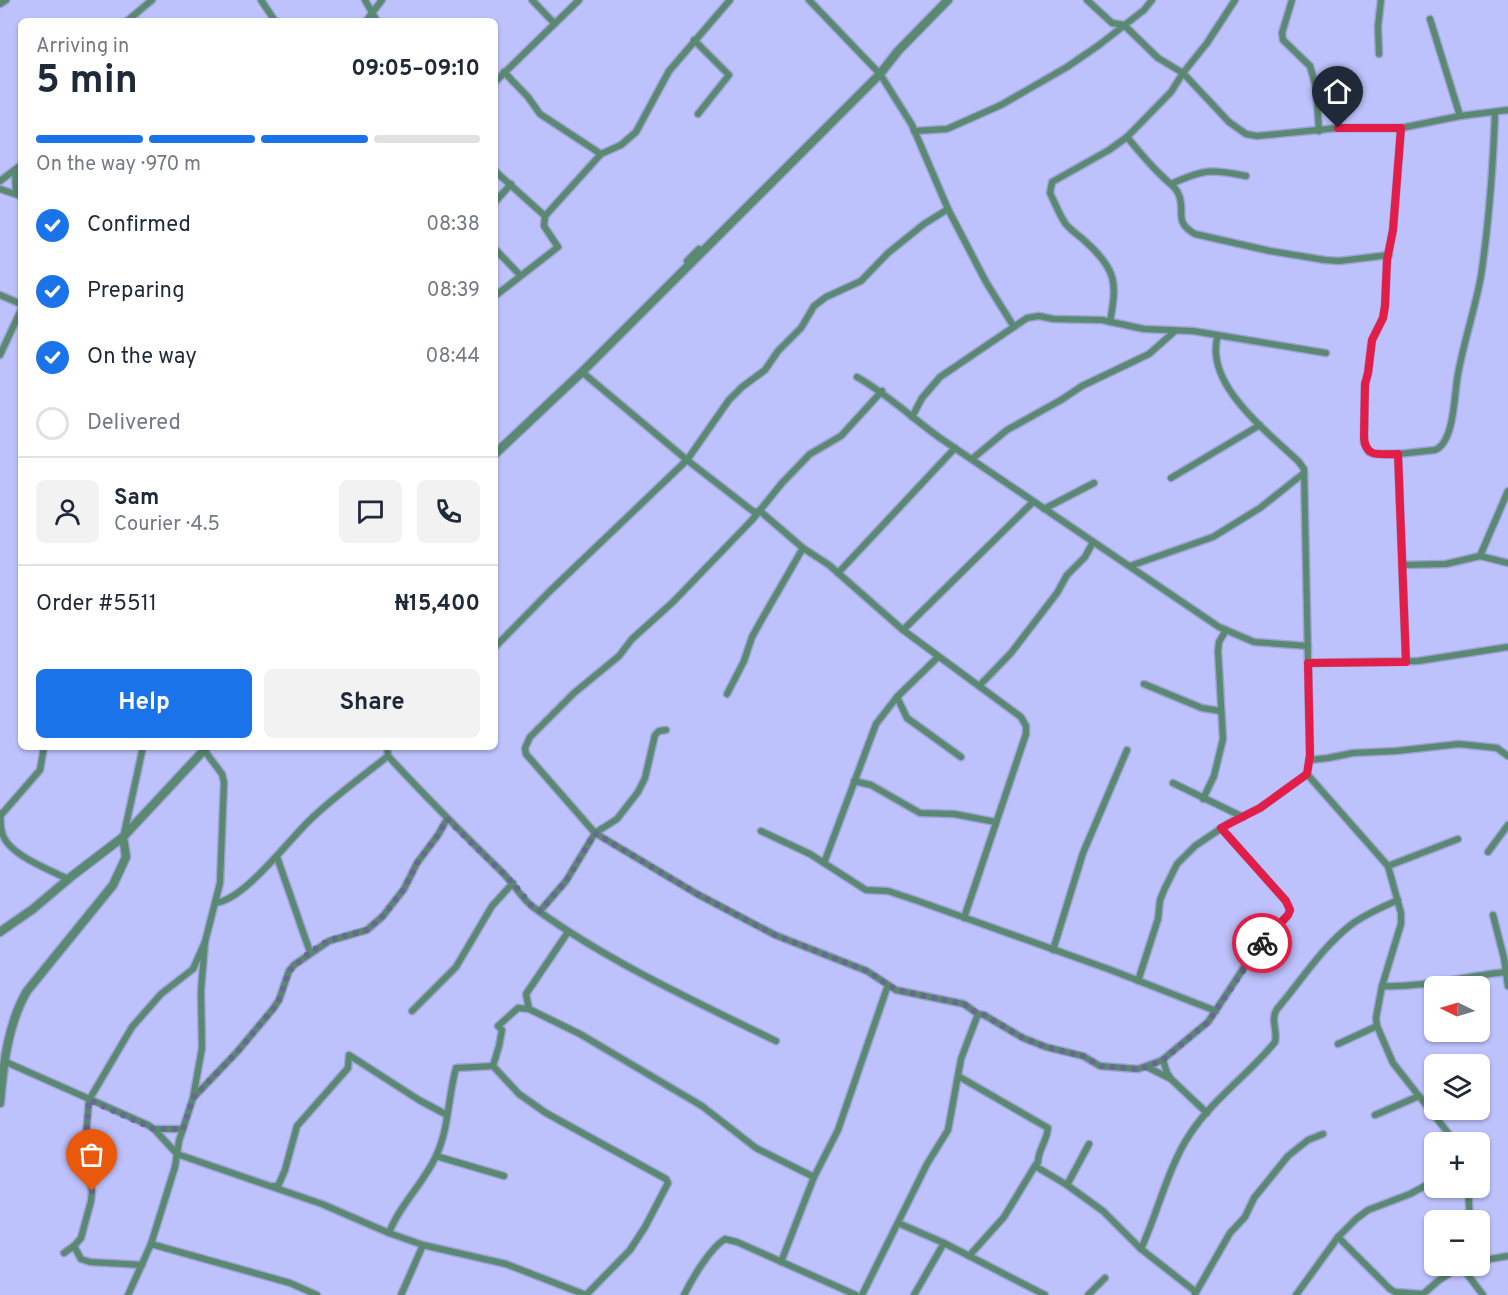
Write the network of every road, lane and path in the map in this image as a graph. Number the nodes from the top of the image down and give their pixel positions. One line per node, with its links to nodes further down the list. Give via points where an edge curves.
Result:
1 (6, 0): 16 (street)
2 (152, 0): 18 (street)
3 (261, 0): 19 (street)
4 (365, 0): 17 (street)
5 (382, 0): 17 (street)
6 (532, 0): 23 (street)
7 (579, 0): 23 (street)
8 (729, 0): 25 (street)
9 (809, 0): 29 (street)
10 (948, 0): 29 (street)
11 (1087, 0): 24 (street, via 1112,23)
12 (1152, 0): 24 (street)
13 (1235, 0): 28 (street)
14 (1292, 0): 37 (street, via 1283,40 1310,66 1316,87)
15 (1381, 0): 26 (street)
16 (0, 4)
17 (372, 14): 20 (street); 21 (street)
18 (131, 18)
19 (273, 18)
20 (369, 18)
21 (375, 18)
22 (1430, 19): 34 (street)
23 (554, 23): 27 (street)
24 (1124, 26): 28 (street, via 1158,58); 36 (street, via 1067,67 1001,105 947,129)
25 (694, 40): 33 (street, via 729,75); 39 (street, via 669,71 636,132 621,145)
26 (1379, 54)
27 (504, 72): 30 (street); 39 (street, via 545,118)
28 (1182, 73): 37 (street, via 1229,122 1246,134); 38 (street, via 1170,92)
29 (880, 74): 36 (street); 54 (street); 66 (street)
30 (498, 79)
31 (1508, 111): 32 (street)
32 (1495, 113): 34 (street); 73 (street, via 1481,276 1448,436 1441,448)
33 (698, 114)
34 (1460, 116): 35 (street)
35 (1401, 128): 37 (street); 53 (street)
36 (914, 131): 50 (street)
37 (1319, 131)
38 (1127, 137): 46 (street); 60 (street, via 1052,182 1049,188 1065,223 1108,266 1115,282)
39 (601, 154): 51 (street)
40 (18, 168): 41 (street)
41 (15, 170): 44 (street); 48 (street)
42 (498, 173): 45 (street)
43 (1246, 176): 46 (street, via 1203,171)
44 (0, 181)
45 (511, 184): 49 (street); 51 (street)
46 (1171, 184): 53 (street, via 1181,200 1181,221 1195,234 1324,260)
47 (0, 189): 48 (street)
48 (18, 194)
49 (498, 199)
50 (948, 209): 61 (street); 75 (street, via 888,253 861,281 814,306 801,328 765,370 729,400)
51 (545, 216): 55 (street, via 544,226 558,247)
52 (498, 252): 55 (street)
53 (1389, 255): 73 (street, via 1383,318 1372,340 1365,384 1364,443 1374,454)
54 (687, 261)
55 (520, 275): 56 (street)
56 (498, 293)
57 (0, 294): 58 (street)
58 (18, 303)
59 (18, 316): 65 (street)
60 (1110, 322): 61 (street, via 1039,316); 62 (street)
61 (1014, 327): 69 (street, via 940,376)
62 (1175, 330): 63 (street); 74 (street, via 1149,354 1082,386 1007,430)
63 (1218, 334): 64 (street); 70 (street, via 1215,357 1224,380)
64 (1326, 353)
65 (0, 354)
66 (582, 372): 72 (street); 75 (street)
67 (856, 377): 68 (street)
68 (882, 391): 69 (street); 82 (street, via 841,436 810,454)
69 (912, 417): 71 (street)
70 (1260, 425): 76 (street, via 1299,462); 77 (street)
71 (955, 447): 74 (street); 89 (street)
72 (498, 451)
73 (1398, 454): 87 (street)
74 (972, 459): 80 (street)
75 (687, 460): 82 (street, via 754,512); 92 (street)
76 (1304, 474): 88 (street, via 1213,537); 93 (street)
77 (1171, 478)
78 (1094, 483): 81 (street)
79 (1508, 491): 85 (street)
80 (1033, 502): 81 (street); 90 (street)
81 (1044, 509): 83 (street)
82 (760, 511): 84 (street); 125 (street, via 619,656 574,693 526,743 529,759)
83 (1093, 542): 88 (street); 99 (street, via 1011,652)
84 (803, 548): 89 (street); 100 (street, via 757,628)
85 (1480, 556): 86 (street); 87 (street, via 1446,564)
86 (1508, 563)
87 (1402, 565): 96 (street)
88 (1130, 566): 91 (street)
89 (838, 573): 90 (street)
90 (903, 630): 95 (street)
91 (1226, 630): 93 (street, via 1254,642); 102 (street, via 1218,651)
92 (498, 644)
93 (1308, 646): 97 (street)
94 (1508, 647): 96 (street)
95 (938, 657): 99 (street); 101 (street)
96 (1406, 662): 97 (street)
97 (1308, 663): 113 (street)
98 (1144, 684): 102 (street, via 1202,708)
99 (979, 686): 121 (street, via 1021,717 1026,726)
100 (727, 694)
101 (897, 697): 112 (street, via 907,718); 115 (street, via 876,724)
102 (1221, 711): 117 (street, via 1220,757)
103 (666, 730): 125 (street, via 655,735 638,792 617,819)
104 (43, 750): 118 (street, via 40,770)
105 (142, 750): 126 (street)
106 (204, 750): 126 (street)
107 (206, 750): 135 (street, via 225,782 220,883)
108 (387, 750): 110 (street)
109 (1126, 750): 142 (street, via 1083,853)
110 (388, 756): 120 (street); 129 (street, via 311,818)
111 (1508, 756): 113 (street, via 1497,748 1459,744)
112 (961, 757)
113 (1310, 760): 114 (street)
114 (1307, 774): 119 (street); 131 (street)
115 (854, 781): 121 (street, via 871,785 920,813 954,814); 130 (street)
116 (1173, 783): 117 (street)
117 (1203, 799): 119 (street)
118 (0, 814): 132 (street, via 2,834 17,853)
119 (1244, 818): 123 (street)
120 (447, 819): 133 (street); 143 (street, via 383,916 367,930 329,940)
121 (996, 822): 138 (street)
122 (1508, 825): 128 (street)
123 (1221, 828): 145 (street, via 1185,854 1170,876); 153 (street, via 1290,910 1253,954)
124 (761, 831): 130 (street)
125 (595, 833): 136 (street, via 566,881); 146 (street, via 775,935 867,971)
126 (123, 837): 132 (street); 159 (street, via 126,857 113,885 21,1002)
127 (1458, 839): 131 (street)
128 (1488, 852)
129 (277, 857): 135 (street, via 234,895); 143 (street)
130 (824, 862): 138 (street, via 866,890 888,891)
131 (1388, 866): 134 (street)
132 (68, 879): 139 (street)
133 (513, 883): 136 (street); 152 (street, via 492,906 456,967)
134 (1398, 900): 147 (street, via 1401,924); 169 (street, via 1350,925 1326,948 1274,1013 1275,1042)
135 (215, 903): 141 (street)
136 (540, 911): 140 (street)
137 (1493, 915): 144 (street)
138 (964, 918): 142 (street)
139 (0, 932)
140 (568, 932): 149 (street); 156 (street, via 676,992)
141 (205, 942): 166 (street, via 202,1048); 167 (street, via 193,969 161,994 132,1027)
142 (1053, 950): 145 (street)
143 (310, 952): 166 (street, via 289,971 273,1009)
144 (1506, 972): 147 (street); 148 (street)
145 (1138, 981): 153 (street)
146 (888, 986): 154 (street, via 964,1004); 181 (street, via 838,1130)
147 (1382, 986): 155 (street)
148 (1508, 986)
149 (526, 994): 150 (street); 151 (street)
150 (518, 1008): 151 (street); 160 (street, via 498,1026 502,1030)
151 (529, 1009): 181 (street, via 580,1034 702,1106 756,1148)
152 (412, 1011)
153 (1216, 1011): 158 (street)
154 (978, 1014): 161 (street, via 1023,1038 1083,1056 1100,1066); 162 (street)
155 (1377, 1026): 157 (street); 165 (street, via 1393,1063)
156 (776, 1041)
157 (1338, 1044)
158 (1163, 1060): 161 (street); 163 (street)
159 (6, 1062): 164 (street); 167 (street)
160 (493, 1066): 170 (street, via 456,1068); 190 (street, via 533,1104 668,1183 630,1250 586,1295 506,1264)
161 (1147, 1067): 163 (street)
162 (958, 1076): 179 (street, via 1048,1128); 185 (street, via 948,1130)
163 (1171, 1079): 169 (street)
164 (1, 1080): 168 (street)
165 (1419, 1096): 171 (street); 174 (street)
166 (193, 1098): 173 (street)
167 (89, 1100): 172 (street); 191 (street, via 84,1160 91,1202 81,1238)
168 (0, 1103)
169 (1207, 1113): 192 (street, via 1189,1135)
170 (447, 1115): 178 (street); 182 (street, via 349,1055 348,1068 297,1126 283,1176 278,1186)
171 (1375, 1115)
172 (154, 1129): 173 (street); 177 (street)
173 (183, 1129): 177 (street)
174 (1446, 1132)
175 (1323, 1134): 202 (street, via 1288,1156 1254,1198)
176 (1089, 1144): 183 (street)
177 (177, 1154): 182 (street); 189 (street)
178 (436, 1156): 180 (street); 186 (street)
179 (1035, 1166): 183 (street); 194 (street, via 1004,1217)
180 (504, 1176)
181 (814, 1178): 197 (street)
182 (271, 1185): 186 (street)
183 (1066, 1185): 192 (street, via 1103,1211)
184 (1424, 1186): 187 (street, via 1368,1210)
185 (898, 1223): 188 (street); 208 (street)
186 (389, 1233): 190 (street)
187 (1338, 1237): 212 (street); 213 (street, via 1389,1289)
188 (944, 1243): 194 (street); 209 (street)
189 (151, 1244): 198 (street); 204 (street, via 290,1282)
190 (423, 1245): 205 (street)
191 (74, 1246): 193 (street); 198 (street, via 81,1259 90,1262)
192 (1141, 1249): 202 (street)
193 (64, 1253)
194 (969, 1256): 210 (street)
195 (1508, 1256): 196 (street)
196 (1490, 1259)
197 (780, 1262): 206 (street, via 725,1239); 207 (street)
198 (142, 1265): 203 (street)
199 (1445, 1276): 213 (street)
200 (1469, 1276): 214 (street)
201 (1105, 1278): 211 (street)
202 (1196, 1294)
203 (128, 1295)
204 (317, 1295)
205 (401, 1295)
206 (684, 1295)
207 (856, 1295)
208 (862, 1295)
209 (914, 1295)
210 (1045, 1295)
211 (1088, 1295)
212 (1296, 1295)
213 (1422, 1295)
214 (1483, 1295)

